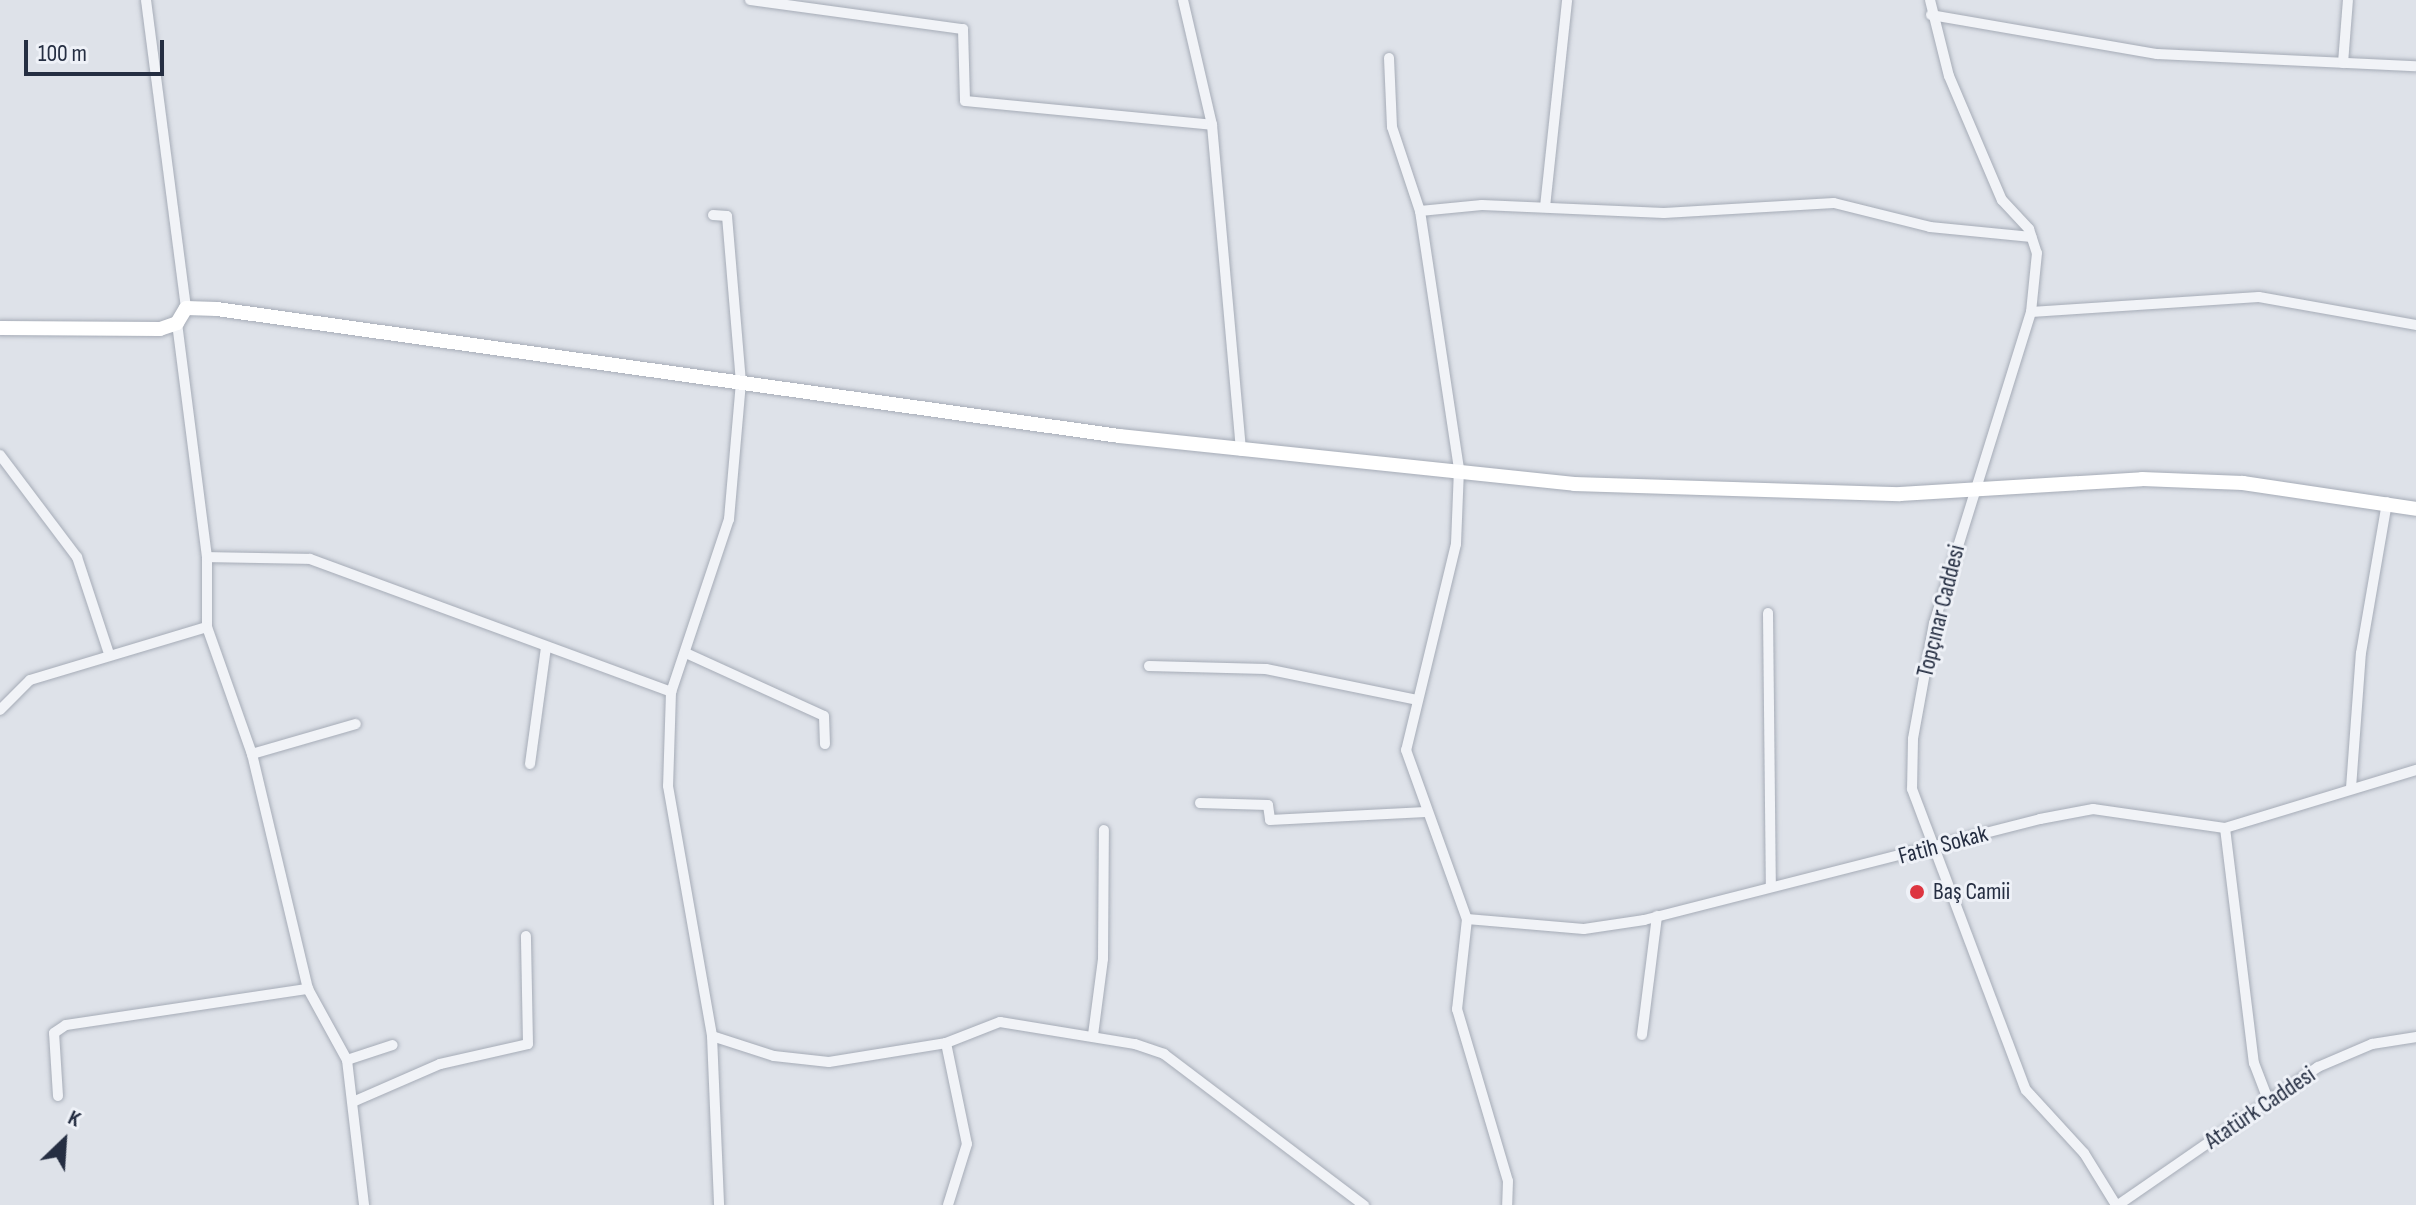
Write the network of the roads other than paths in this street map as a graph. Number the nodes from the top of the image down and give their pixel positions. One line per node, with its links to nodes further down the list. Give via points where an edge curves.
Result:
1 (146, 0): 16 (street)
2 (750, 0): 11 (street, via 963,29 965,101)
3 (1183, 0): 11 (street)
4 (1567, 0): 12 (street)
5 (1930, 0): 7 (street)
6 (2348, 0): 9 (street)
7 (1931, 15): 9 (street, via 2157,54); 15 (street, via 2002,200)
8 (1389, 58): 13 (street, via 1392,127)
9 (2343, 63): 10 (street)
10 (2416, 66)
11 (1212, 125): 22 (street)
12 (1545, 207): 13 (street); 15 (street, via 1664,213 1834,203 1930,227)
13 (1420, 211): 24 (street)
14 (713, 215): 21 (street, via 727,216)
15 (2032, 237): 17 (street, Topçınar Caddesi)
16 (186, 308): 18 (street); 21 (street)
17 (2031, 312): 19 (street, via 2259,297); 25 (street, Topçınar Caddesi)
18 (177, 323): 20 (street, via 78,334); 28 (street)
19 (2416, 325)
20 (0, 328)
21 (741, 382): 22 (street); 33 (street, via 729,519)
22 (1241, 451): 24 (street)
23 (0, 455): 32 (street, via 77,557)
24 (1459, 469): 25 (street, via 1574,484); 36 (street, via 1456,544)
25 (1971, 493): 26 (street, via 2142,479 2243,483); 48 (street, Topçınar Caddesi, via 1934,623 1913,739 1919,822)
26 (2387, 502): 27 (street); 43 (street, via 2361,653)
27 (2416, 509)
28 (207, 557): 30 (street); 31 (street, via 310,559)
29 (1768, 613): 49 (street)
30 (207, 627): 32 (street); 40 (street)
31 (546, 647): 35 (street); 41 (street)
32 (108, 651): 37 (street, via 30,680)
33 (688, 654): 35 (street); 39 (street, via 824,716)
34 (1149, 666): 36 (street, via 1282,670)
35 (671, 692): 56 (street, via 668,786)
36 (1417, 700): 45 (street, via 1406,750)
37 (0, 710)
38 (356, 724): 40 (street)
39 (825, 744)
40 (252, 754): 53 (street)
41 (530, 764)
42 (2416, 770): 43 (street, Fatih Sokak)
43 (2351, 788): 46 (street, Fatih Sokak)
44 (1200, 803): 45 (street, via 1268,805 1270,820)
45 (1426, 812): 51 (street)
46 (2225, 828): 48 (street, Fatih Sokak, via 2093,809); 62 (street, via 2254,1063)
47 (1104, 830): 54 (street, via 1103,959)
48 (1936, 849): 49 (street, Fatih Sokak); 64 (street, Topçınar Caddesi, via 2026,1090)
49 (1771, 887): 50 (street, Fatih Sokak)
50 (1657, 916): 51 (street, Fatih Sokak, via 1584,929); 55 (street)
51 (1467, 919): 69 (street, via 1457,1009 1508,1181)
52 (526, 936): 63 (street, via 528,1044 440,1064)
53 (308, 989): 60 (street); 61 (street, via 66,1025 54,1033)
54 (1093, 1035): 58 (street, via 1000,1022); 68 (street, via 1164,1054)
55 (1642, 1035)
56 (712, 1036): 58 (street, via 774,1056 829,1062); 66 (street)
57 (2416, 1037): 62 (street, Atatürk Caddesi, via 2372,1044)
58 (946, 1043): 67 (street, via 967,1144)
59 (393, 1045): 60 (street)
60 (347, 1060): 63 (street)
61 (58, 1096)
62 (2267, 1097): 64 (street, Atatürk Caddesi)
63 (355, 1101): 65 (street)
64 (2117, 1204)
65 (364, 1205)
66 (719, 1205)
67 (948, 1205)
68 (1364, 1205)
69 (1507, 1205)

